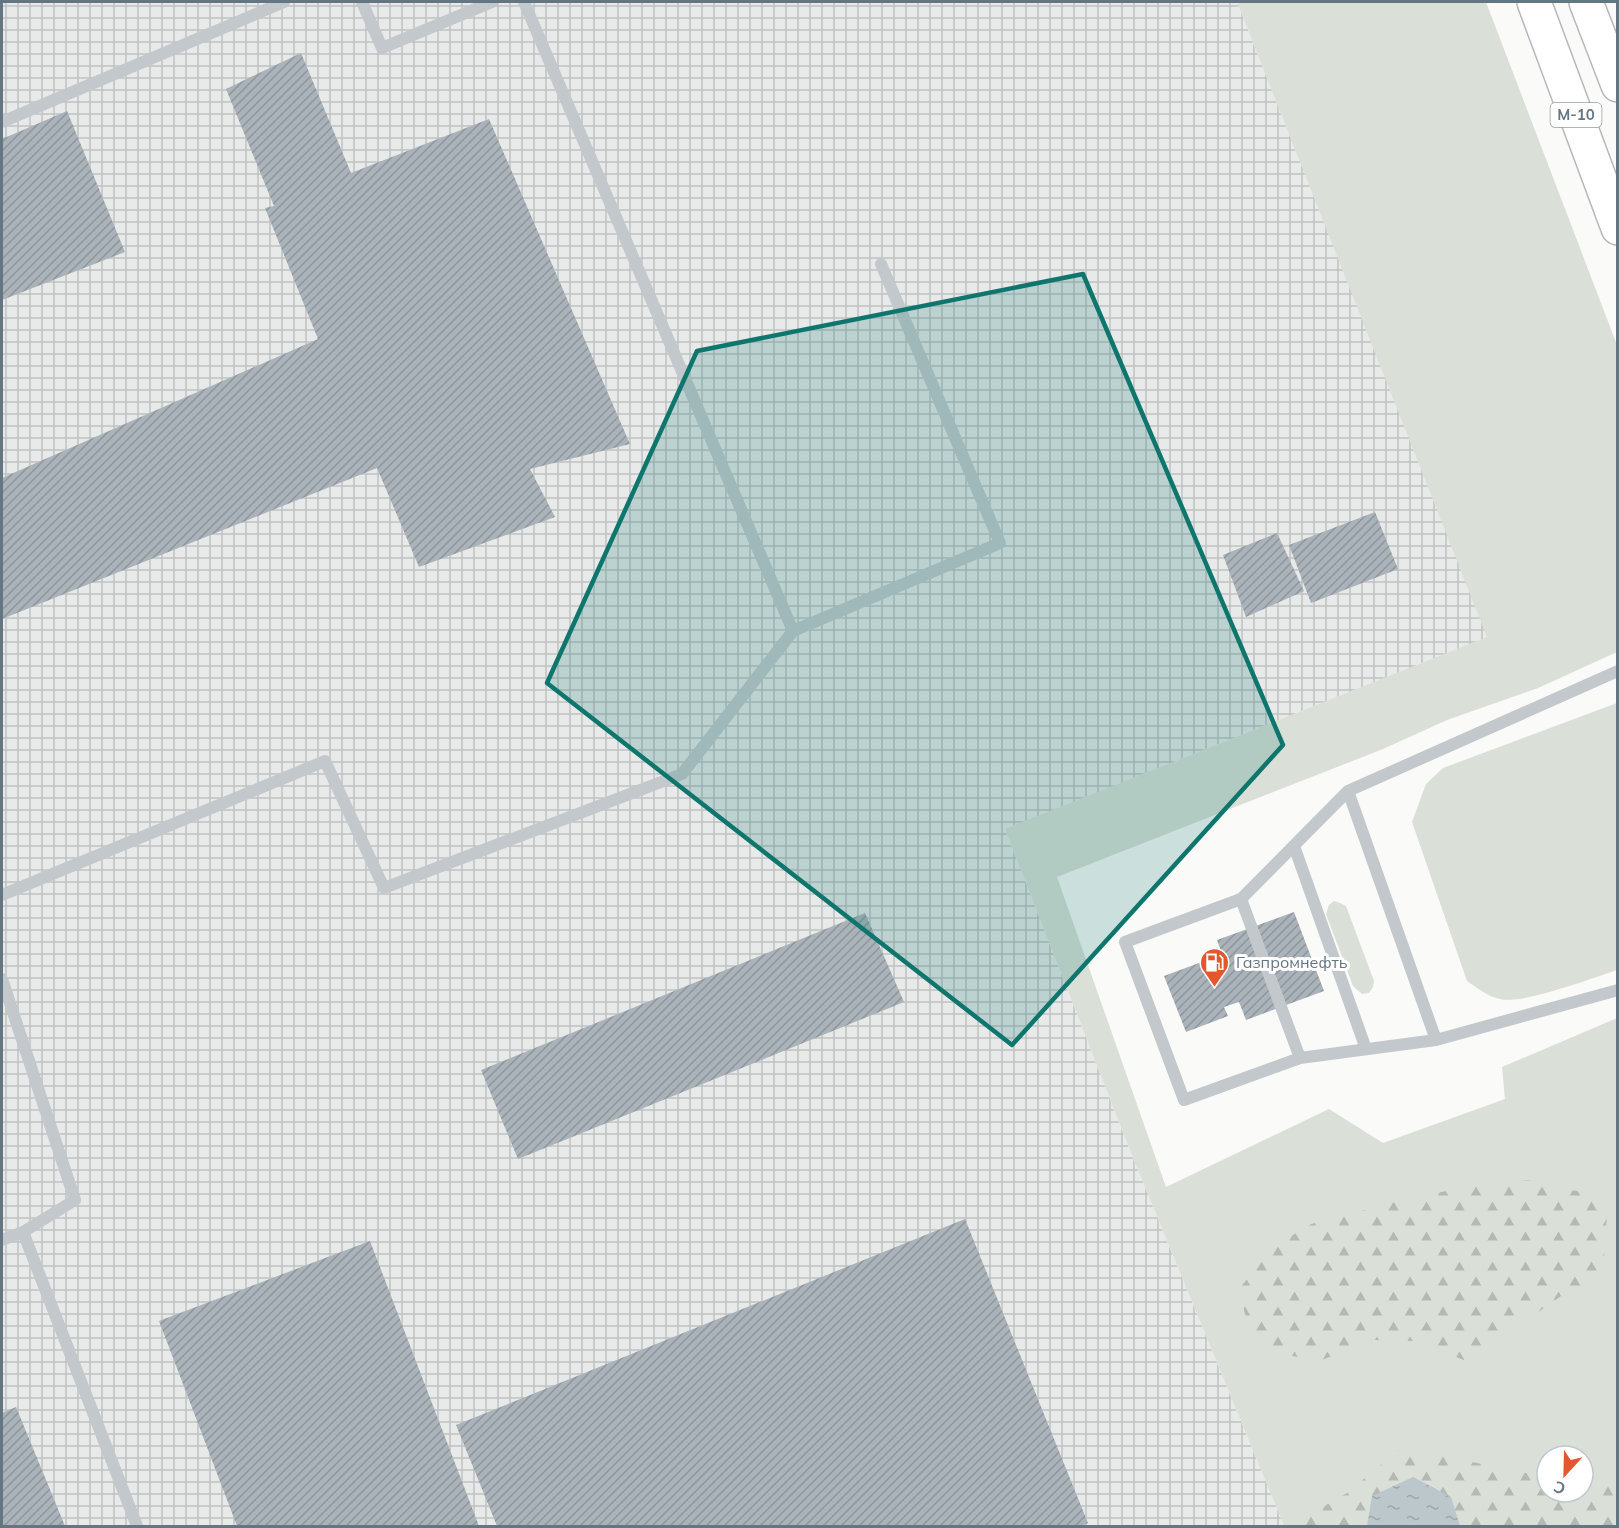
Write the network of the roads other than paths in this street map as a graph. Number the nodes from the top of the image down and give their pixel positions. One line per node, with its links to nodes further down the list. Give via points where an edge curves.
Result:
1 (284, 2): 8 (lane)
2 (362, 2): 3 (lane, via 382,48)
3 (492, 2)
4 (524, 2): 11 (lane)
5 (1534, 2): 9 (highway, М-10)
6 (1586, 2): 7 (highway, М-10)
7 (1617, 85)
8 (2, 122)
9 (1617, 228)
10 (881, 264): 11 (lane, via 1000,543)
11 (793, 631): 15 (lane, via 682,774 384,888 325,761)
12 (1617, 671): 13 (lane)
13 (1347, 791): 14 (lane); 19 (lane)
14 (1294, 846): 16 (lane); 20 (lane)
15 (2, 895)
16 (1241, 899): 21 (lane); 21 (lane, via 1125,942 1184,1100)
17 (2, 979): 22 (lane, via 75,1200)
18 (1617, 990): 19 (lane)
19 (1436, 1040): 20 (lane)
20 (1366, 1049): 21 (lane)
21 (1300, 1058)
22 (24, 1232): 23 (lane); 24 (lane)
23 (2, 1240)
24 (137, 1527)

